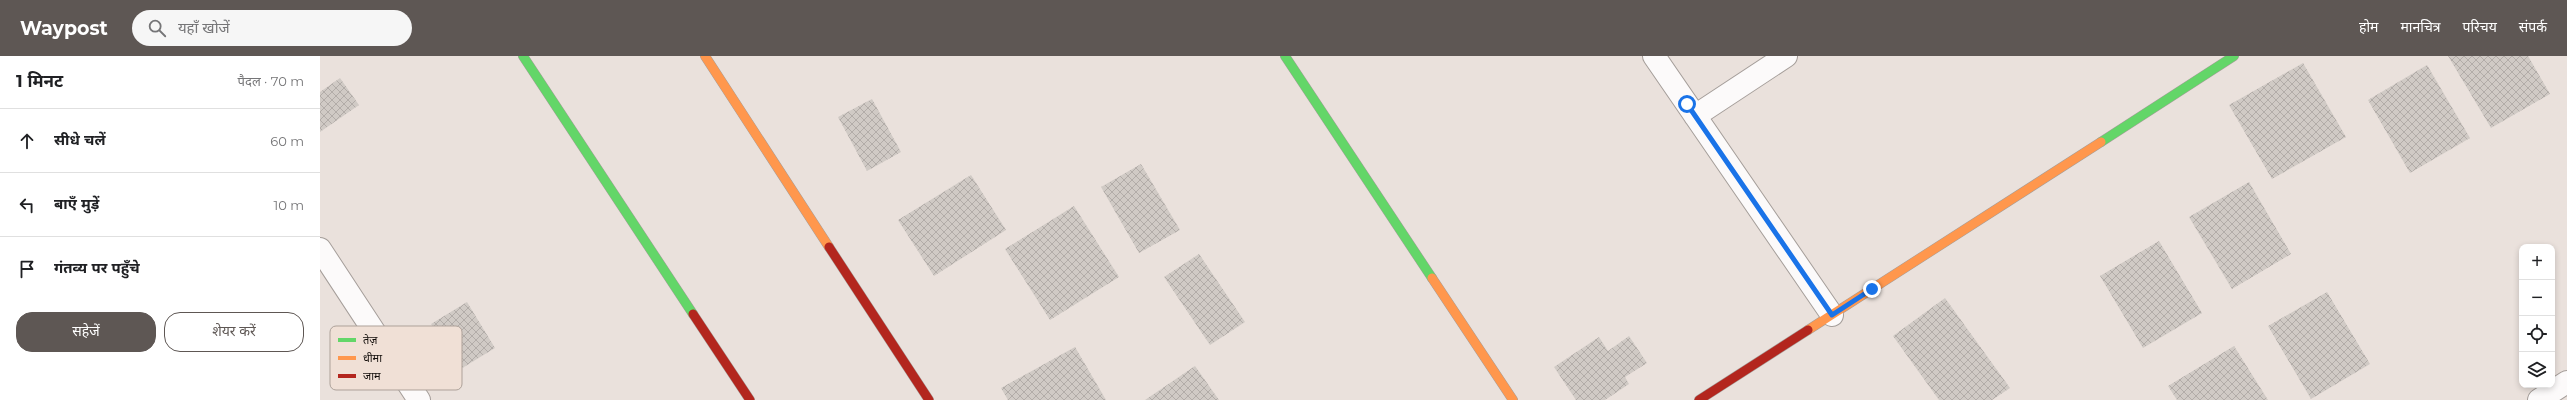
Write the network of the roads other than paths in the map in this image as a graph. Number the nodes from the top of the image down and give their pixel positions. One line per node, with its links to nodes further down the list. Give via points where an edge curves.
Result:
1 (523, 56): 14 (street)
2 (705, 56): 15 (street)
3 (1285, 56): 16 (street)
4 (1654, 56): 7 (street)
5 (1786, 56): 7 (street)
6 (2234, 56): 9 (street)
7 (1695, 116): 9 (street)
8 (320, 249): 10 (street)
9 (1832, 315): 17 (street)
10 (370, 326)
11 (2567, 382): 18 (street)
12 (412, 390): 13 (street)
13 (419, 400)
14 (750, 400)
15 (929, 400)
16 (1513, 400)
17 (1699, 400)
18 (2539, 400)

